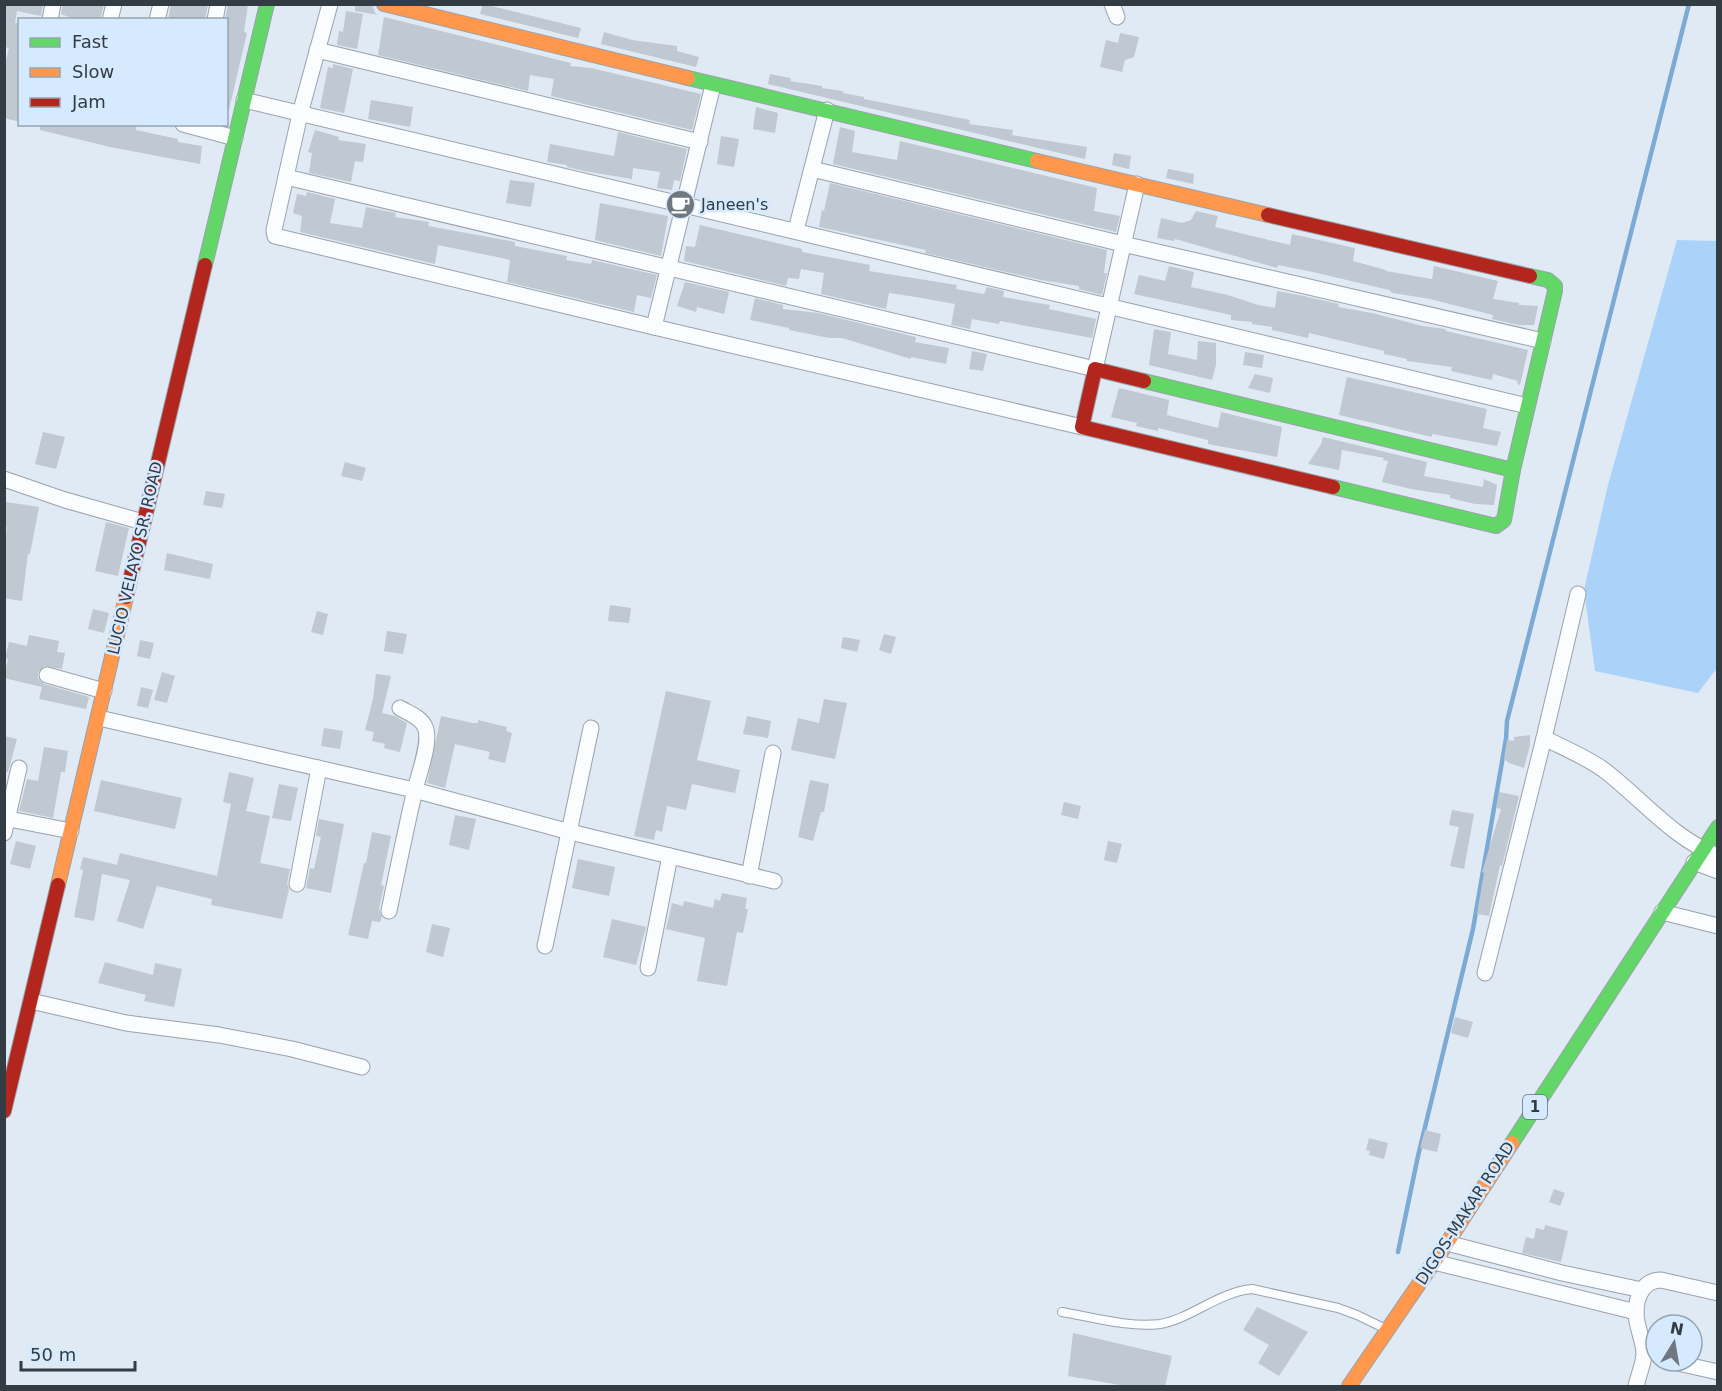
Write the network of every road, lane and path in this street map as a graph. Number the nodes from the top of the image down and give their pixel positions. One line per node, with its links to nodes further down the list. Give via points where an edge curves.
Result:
1 (267, 4): 6 (street, LUCIO VELAYO SR. ROAD)
2 (330, 4): 4 (street)
3 (384, 4): 5 (street)
4 (317, 50): 8 (street); 11 (street)
5 (713, 85): 7 (street); 11 (street)
6 (244, 100): 8 (street); 10 (street, LUCIO VELAYO SR. ROAD)
7 (827, 110): 12 (street); 14 (street)
8 (300, 114): 13 (street); 15 (street)
9 (191, 126): 10 (street)
10 (235, 138): 27 (street, LUCIO VELAYO SR. ROAD)
11 (700, 142): 15 (street)
12 (812, 169): 16 (street); 17 (street)
13 (286, 177): 18 (street); 20 (street, via 274,230 279,237)
14 (1137, 184): 17 (street); 21 (street, via 1548,280 1555,291)
15 (685, 204): 16 (street); 18 (street)
16 (796, 230): 19 (street)
17 (1123, 244): 19 (street); 21 (street)
18 (669, 268): 20 (street); 22 (street)
19 (1110, 306): 22 (street); 23 (street)
20 (654, 327): 24 (street)
21 (1543, 341): 23 (street)
22 (1095, 369): 24 (street); 25 (street)
23 (1527, 406): 25 (street)
24 (1082, 427): 25 (street, via 1496,526 1504,520)
25 (1512, 470)
26 (4, 479): 27 (street)
27 (143, 522): 30 (street, LUCIO VELAYO SR. ROAD)
28 (1578, 594): 34 (street)
29 (47, 675): 30 (street)
30 (105, 692): 32 (street, LUCIO VELAYO SR. ROAD)
31 (400, 708): 38 (street, via 418,718 427,734 422,769)
32 (99, 718): 37 (street); 41 (street, LUCIO VELAYO SR. ROAD)
33 (591, 728): 42 (street)
34 (1544, 738): 44 (street, via 1603,770); 55 (street)
35 (773, 753): 47 (street)
36 (19, 768): 39 (street)
37 (319, 768): 38 (street); 49 (street)
38 (414, 790): 42 (street); 50 (street)
39 (6, 823): 41 (street)
40 (1718, 827): 44 (street, DIGOS-MAKAR ROAD / 1)
41 (71, 831): 56 (street, LUCIO VELAYO SR. ROAD)
42 (570, 832): 43 (street); 53 (street)
43 (670, 856): 47 (street); 54 (street)
44 (1698, 856): 45 (street); 46 (street); 51 (street, DIGOS-MAKAR ROAD / 1)
45 (1718, 856)
46 (1718, 871)
47 (749, 876): 48 (street)
48 (774, 881)
49 (297, 884)
50 (389, 911)
51 (1662, 912): 52 (street); 59 (street, DIGOS-MAKAR ROAD / 1)
52 (1718, 926)
53 (545, 946)
54 (648, 968)
55 (1485, 973)
56 (31, 1001): 57 (street, via 126,1023 281,1047); 58 (street, LUCIO VELAYO SR. ROAD)
57 (362, 1067)
58 (4, 1111)
59 (1447, 1243): 60 (street, DIGOS-MAKAR ROAD / 1); 61 (street)
60 (1434, 1262): 64 (street); 65 (street, DIGOS-MAKAR ROAD / 1)
61 (1642, 1290): 62 (street, via 1653,1280 1661,1280); 64 (street)
62 (1718, 1293)
63 (1062, 1312): 65 (lane, via 1134,1324 1161,1324 1225,1296 1252,1289 1338,1308)
64 (1636, 1312): 66 (street)
65 (1387, 1330): 68 (street, DIGOS-MAKAR ROAD / 1)
66 (1644, 1338)
67 (1644, 1369): 69 (street)
68 (1349, 1386)
69 (1636, 1386)

